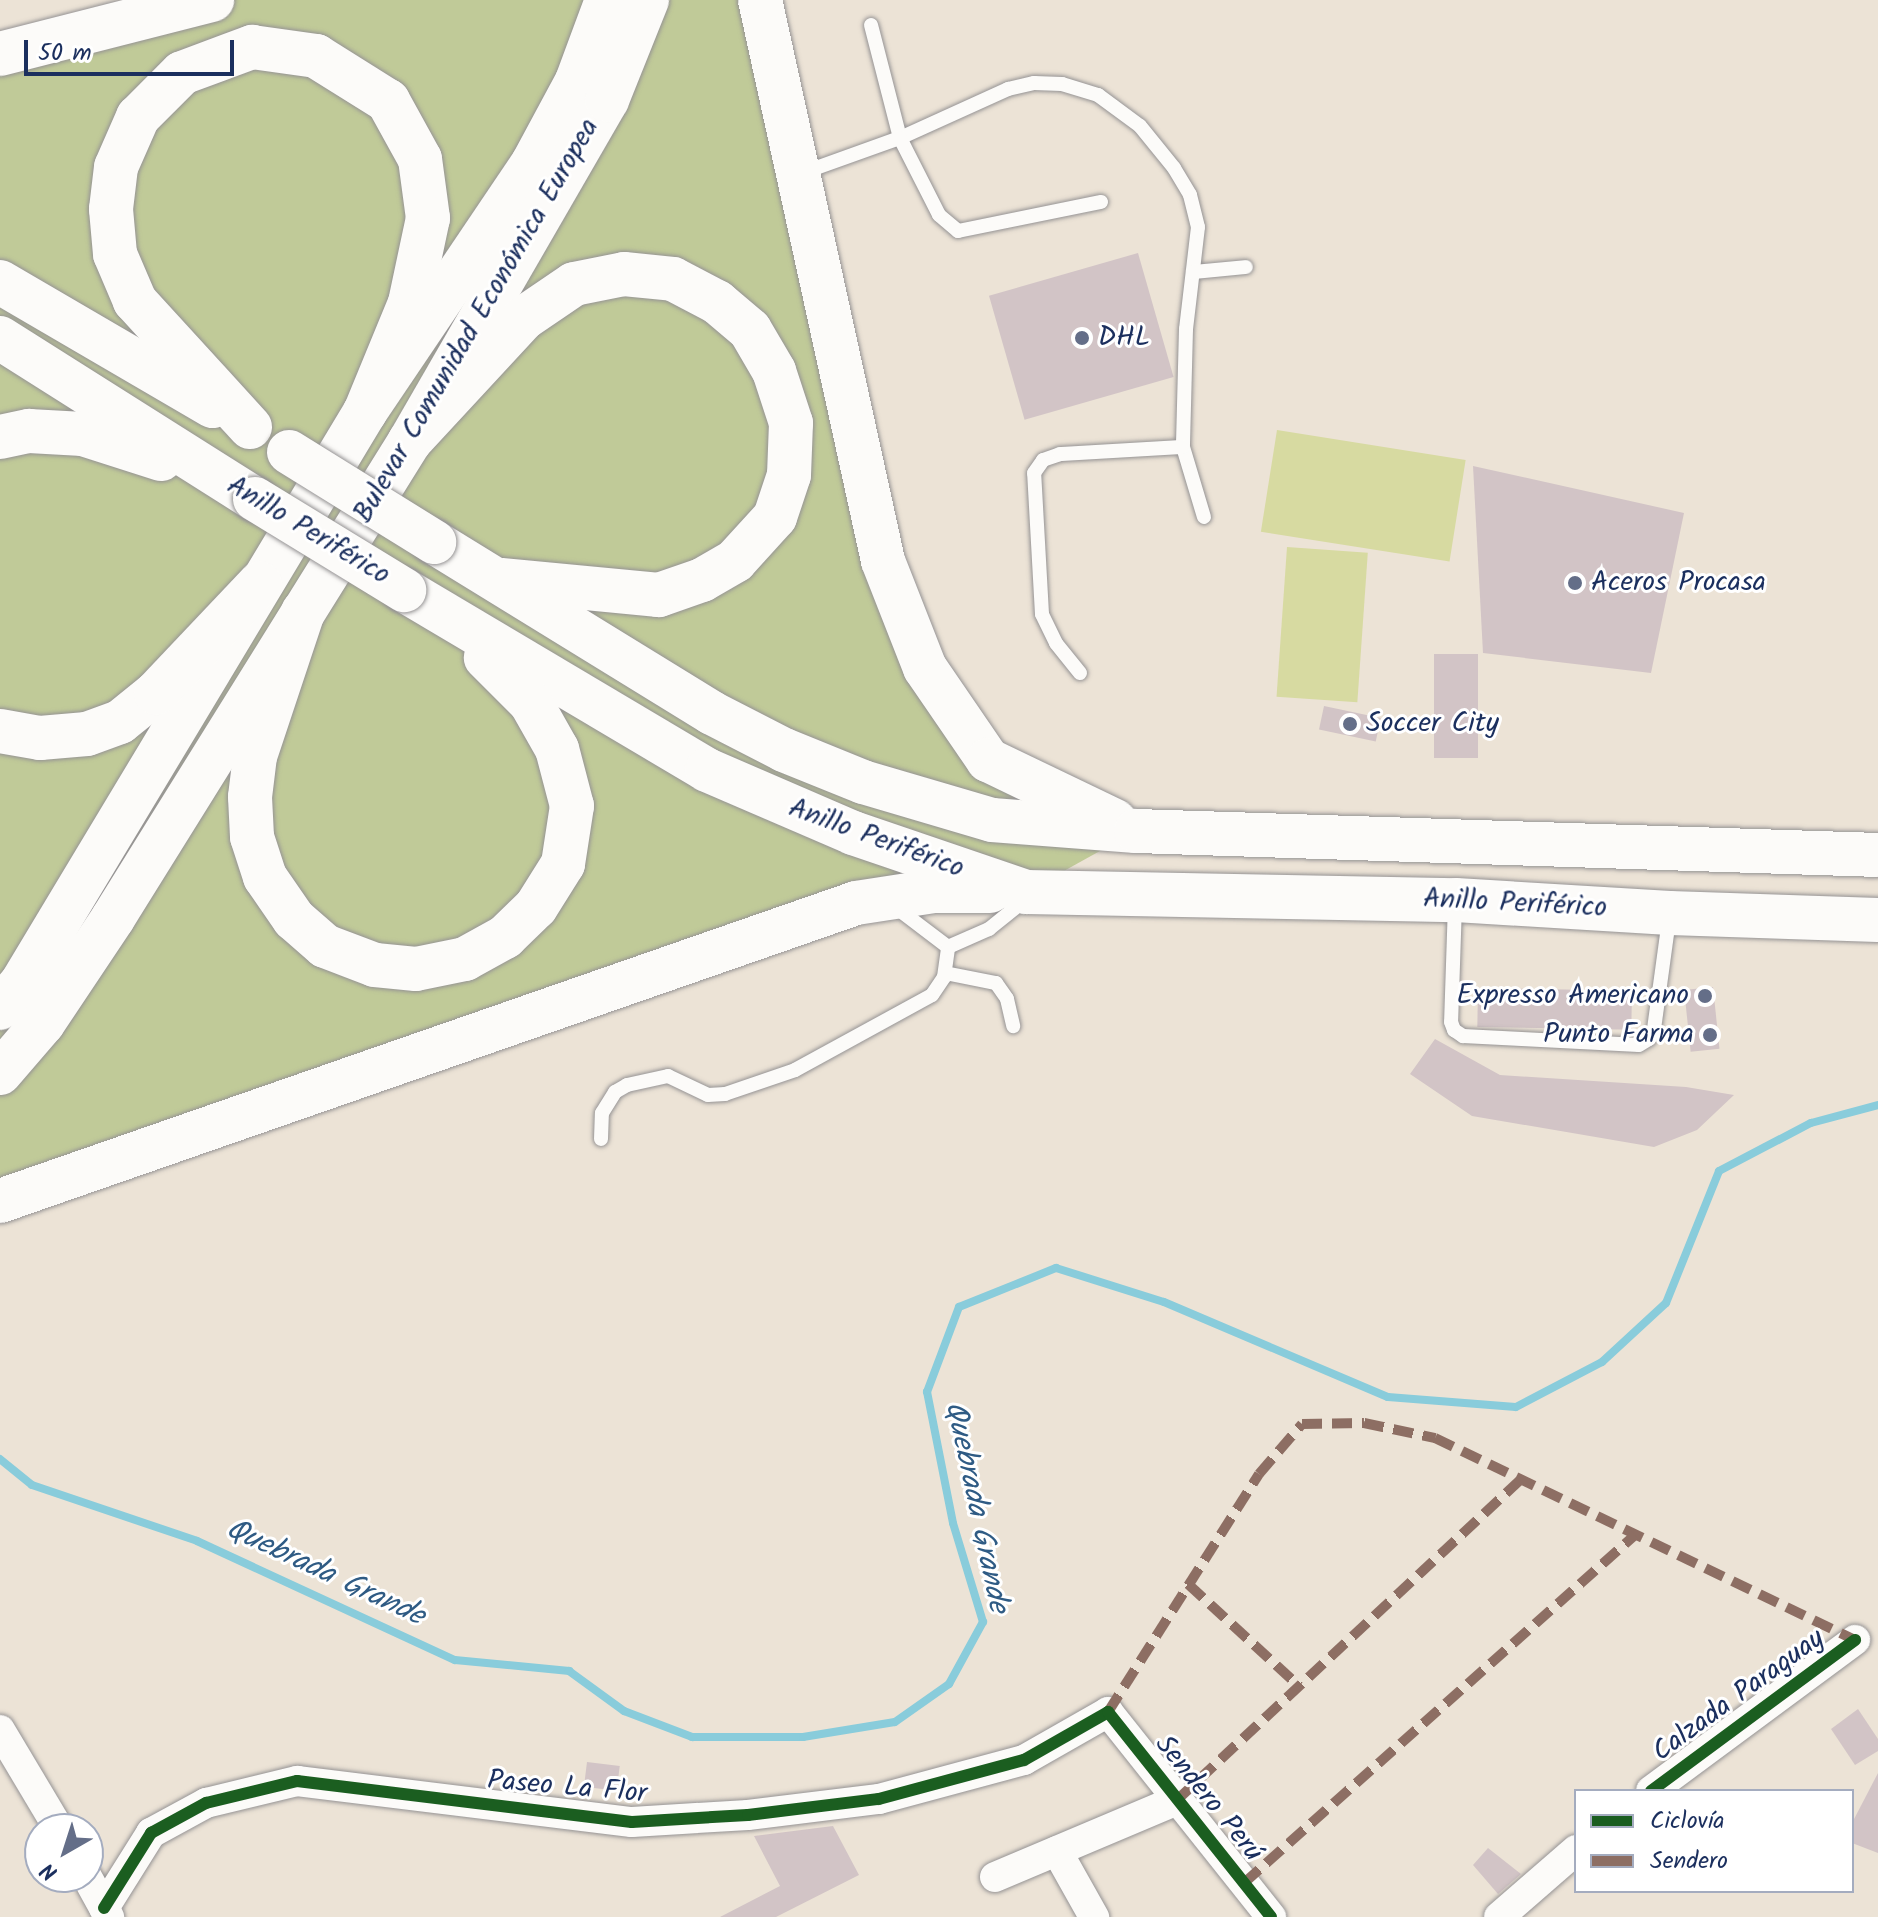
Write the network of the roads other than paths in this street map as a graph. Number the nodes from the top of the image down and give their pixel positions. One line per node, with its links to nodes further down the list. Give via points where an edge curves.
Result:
1 (212, 0): 6 (main road)
2 (607, 0): 14 (main road, Bulevar Comunidad Económica Europea, via 577,81 533,163)
3 (647, 0): 17 (main road, Bulevar Comunidad Económica Europea, via 607,100)
4 (760, 0): 8 (main road)
5 (871, 25): 7 (lane)
6 (0, 54)
7 (900, 138): 8 (lane); 9 (lane, via 939,215 958,231); 11 (lane, via 1008,89 1034,83 1062,84 1098,95 1140,126 1190,195 1198,227)
8 (798, 174): 27 (main road, via 883,561 925,668 988,760)
9 (1101, 202)
10 (1246, 267): 11 (lane)
11 (1193, 272): 18 (lane)
12 (0, 282): 15 (main road, Anillo Periférico)
13 (0, 338): 19 (main road, Anillo Periférico)
14 (365, 412): 15 (main road, via 410,303 428,218 420,159 388,101 316,56 252,47 182,73 138,117 116,167 111,209 115,254 135,301); 22 (main road, Bulevar Comunidad Económica Europea)
15 (250, 427): 21 (main road, Anillo Periférico, bridge)
16 (0, 437): 19 (main road, via 29,431 83,434)
17 (410, 441): 21 (main road, via 524,318 574,284 624,274 673,279 717,302 750,330 774,371 791,423 789,475 775,517 735,561 659,595); 23 (main road, Bulevar Comunidad Económica Europea)
18 (1183, 447): 20 (lane); 25 (lane, via 1060,454 1043,460 1034,473 1042,614)
19 (238, 489): 24 (main road, Anillo Periférico, bridge)
20 (1204, 517)
21 (496, 579): 27 (main road, Anillo Periférico, via 712,713 863,782 992,820)
22 (260, 583): 26 (main road, via 156,693 120,722 87,734 40,738); 36 (main road, Bulevar Comunidad Económica Europea, via 21,984)
23 (303, 612): 24 (main road, via 255,756 252,837 265,877 294,919 325,946 375,965 416,969 465,959 505,937 536,907 563,864 572,806 557,749 531,703); 38 (main road, Bulevar Comunidad Económica Europea, via 104,931 43,1023)
24 (442, 614): 29 (main road, Anillo Periférico, via 707,770 853,833)
25 (1080, 673)
26 (0, 731)
27 (1136, 831): 28 (main road, Anillo Periférico)
28 (1878, 855)
29 (1030, 892): 30 (main road, via 934,891); 31 (main road, Anillo Periférico); 34 (lane, via 989,929)
30 (885, 898): 34 (lane); 40 (main road, via 856,903)
31 (1456, 900): 32 (main road, Anillo Periférico); 32 (lane, via 1451,1022 1463,1036 1639,1045 1654,1029)
32 (1670, 913): 33 (main road, Anillo Periférico)
33 (1878, 920)
34 (948, 947): 35 (lane)
35 (945, 973): 37 (lane, via 996,983 1007,999); 39 (lane, via 932,995 795,1070 715,1096 675,1076 627,1085 615,1092 602,1113)
36 (0, 1008)
37 (1013, 1026)
38 (0, 1073)
39 (601, 1139)
40 (0, 1201)
41 (1855, 1640): 44 (street, Calzada Paraguay)
42 (1108, 1712): 45 (street, Sendero Perú); 51 (street, Paseo La Flor, via 1024,1760 879,1799 748,1815 632,1822 297,1781 206,1803 151,1833)
43 (0, 1730): 46 (street)
44 (1654, 1789)
45 (1177, 1800): 47 (street); 53 (street, Sendero Perú)
46 (49, 1813)
47 (1057, 1851): 49 (street); 52 (street)
48 (1574, 1852): 54 (street)
49 (995, 1877)
50 (96, 1893): 51 (street, Paseo La Flor)
51 (106, 1912)
52 (1094, 1917)
53 (1271, 1917)
54 (1499, 1917)

